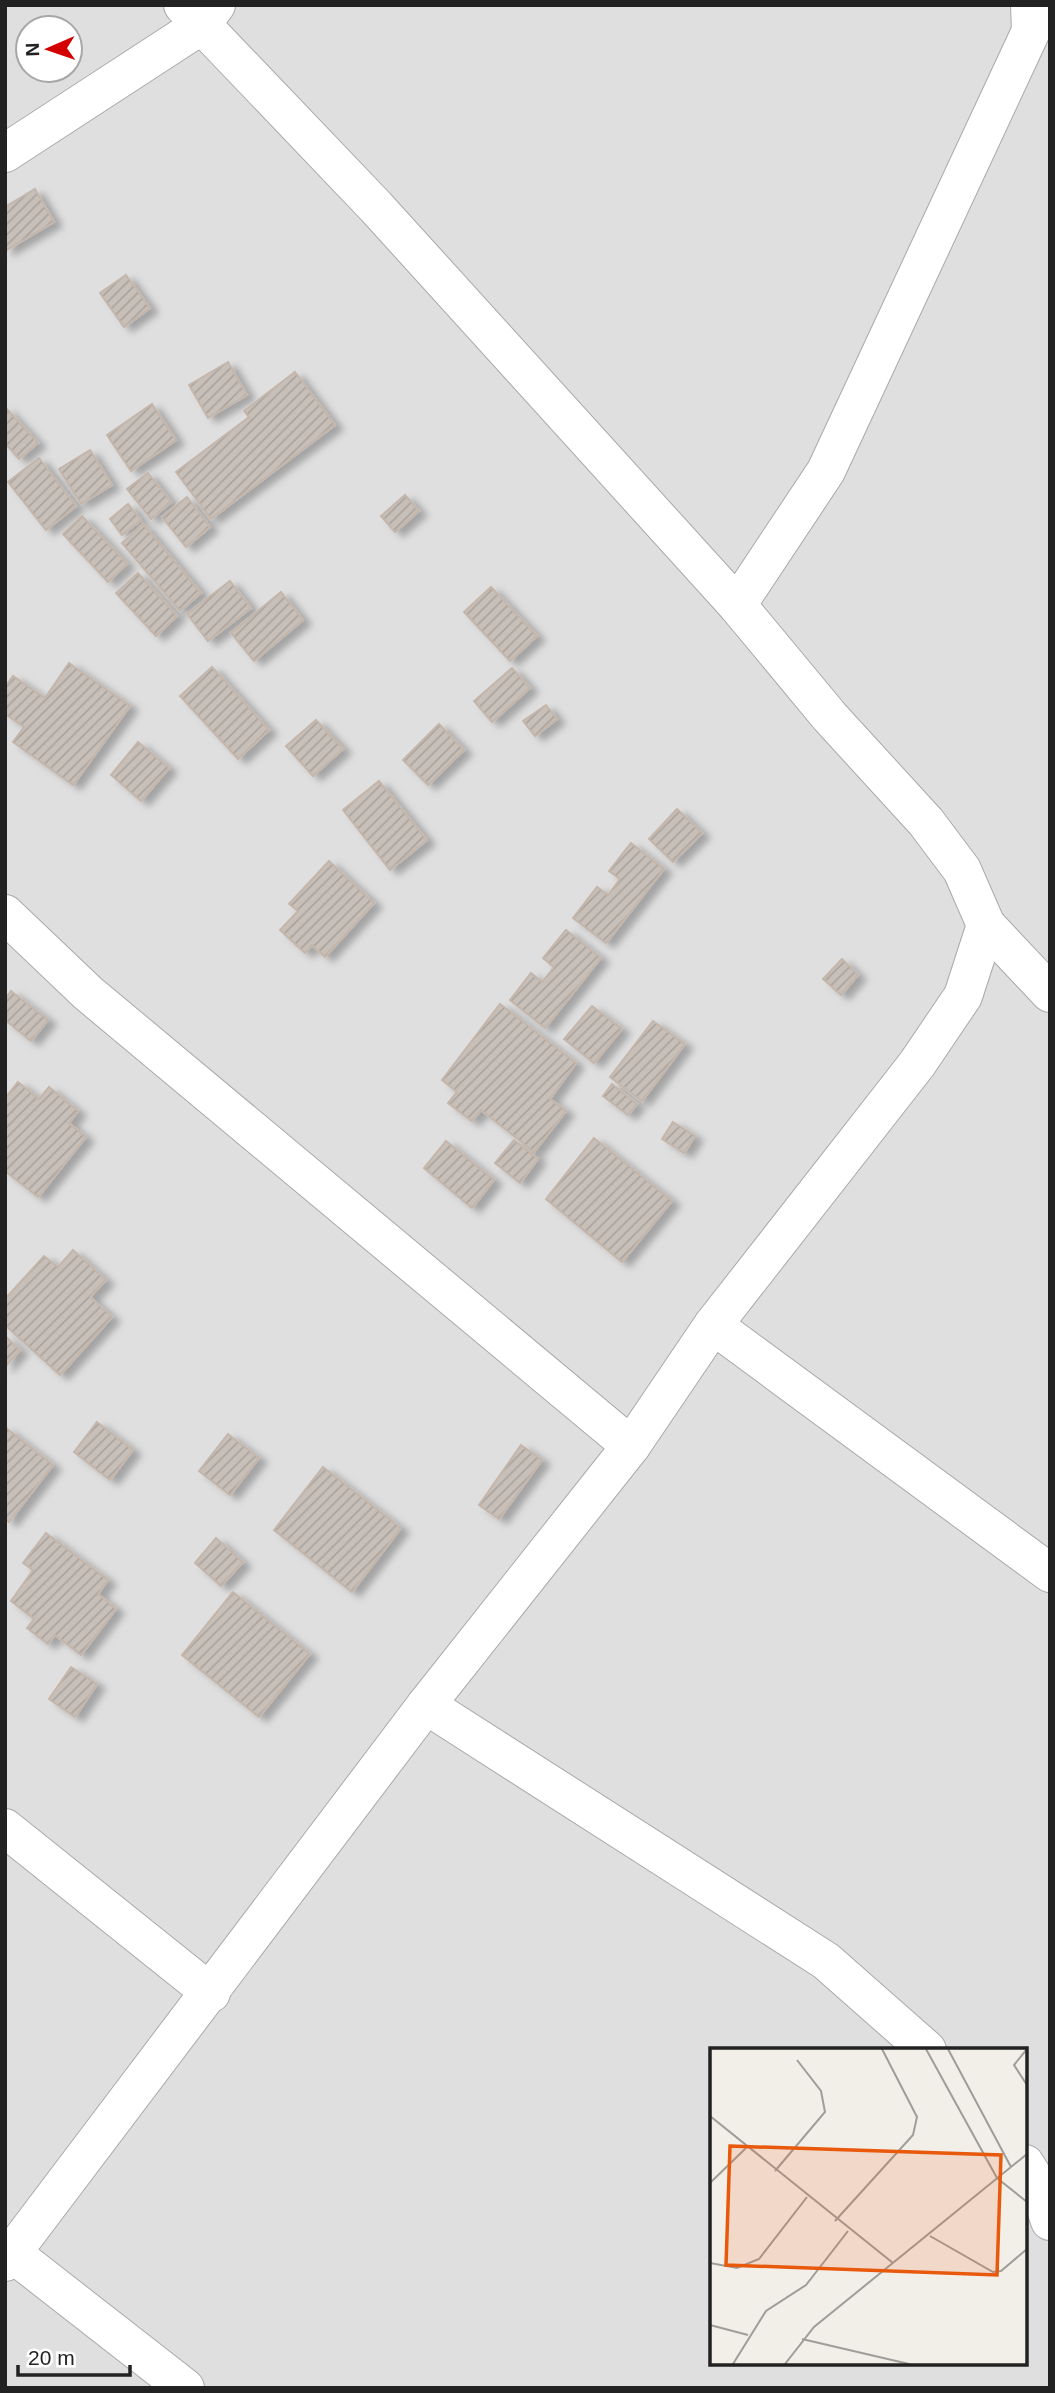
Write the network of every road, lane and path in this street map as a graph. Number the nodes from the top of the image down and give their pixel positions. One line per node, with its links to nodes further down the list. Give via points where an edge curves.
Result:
1 (1030, 5): 4 (street, via 1031,31 826,471)
2 (200, 12): 3 (street); 4 (street)
3 (5, 153)
4 (737, 605): 6 (street, via 926,822 962,870)
5 (5, 914): 9 (street, via 88,993)
6 (986, 925): 7 (street); 8 (street, via 963,996 917,1064)
7 (1050, 993)
8 (713, 1325): 9 (street); 10 (street)
9 (631, 1446): 11 (street)
10 (1050, 1573)
11 (426, 1704): 13 (street); 14 (street, via 826,1961)
12 (5, 1828): 13 (street)
13 (211, 1993): 17 (street)
14 (925, 2048)
15 (1027, 2167): 16 (street)
16 (1050, 2221)
17 (9, 2258): 18 (street)
18 (186, 2388)

